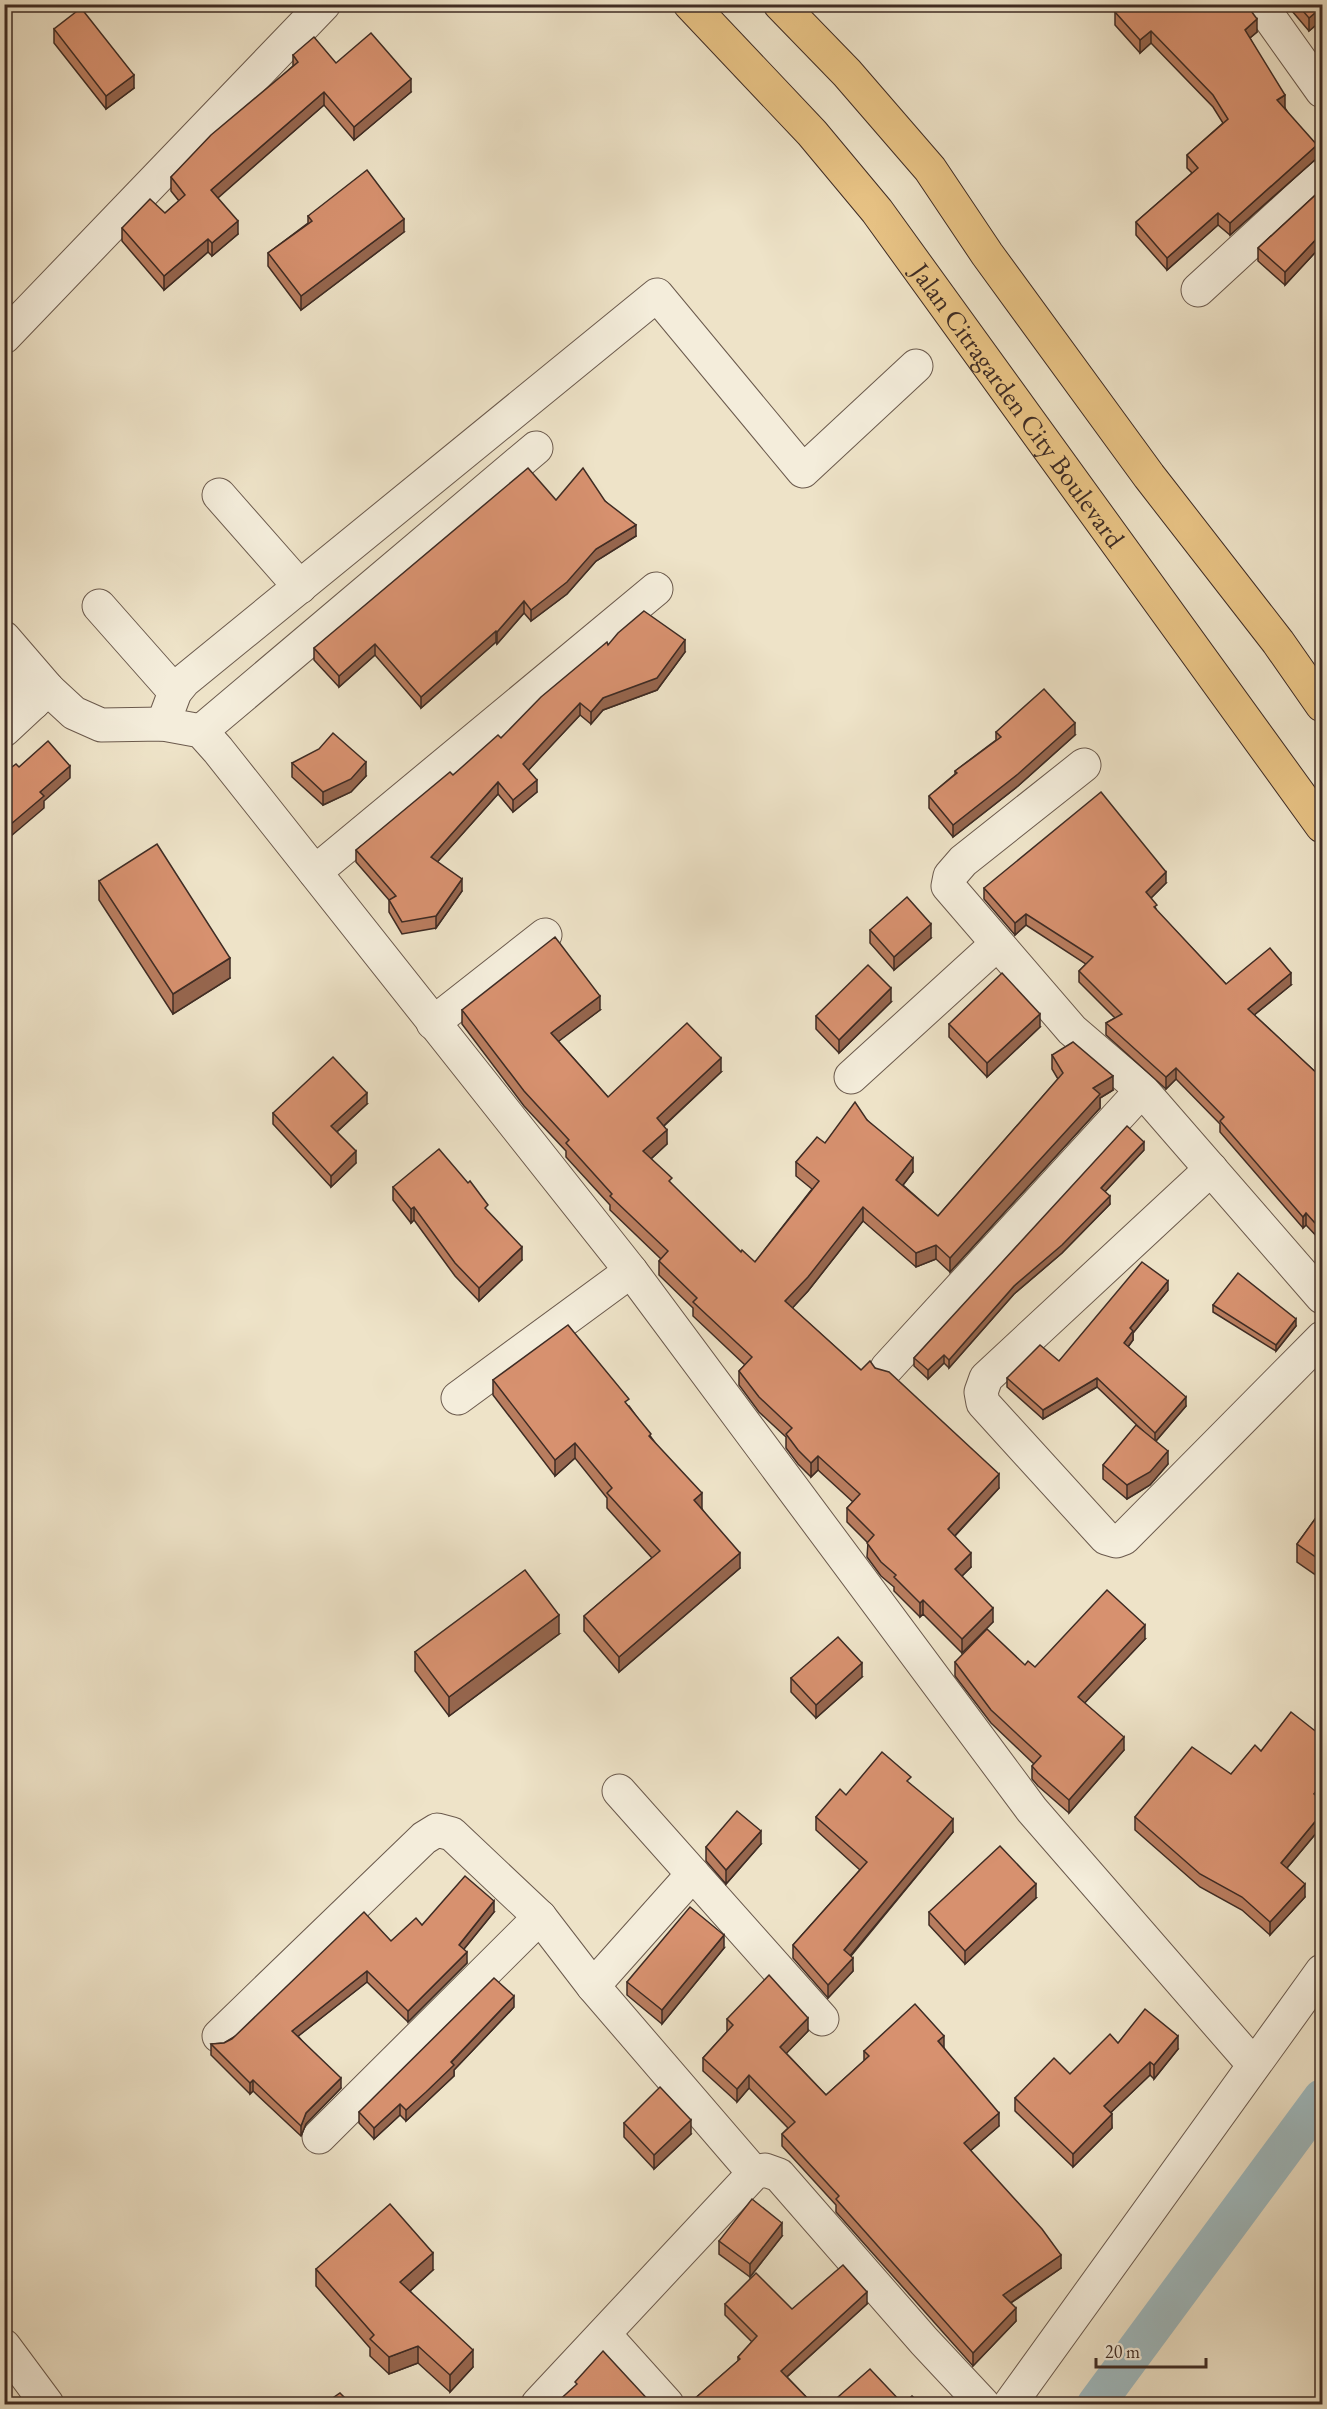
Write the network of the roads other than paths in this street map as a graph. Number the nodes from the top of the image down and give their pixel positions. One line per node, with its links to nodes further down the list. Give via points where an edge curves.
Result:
1 (324, 4): 8 (street)
2 (690, 4): 24 (main road, Jalan Citragarden City Boulevard, via 812,133 877,211)
3 (780, 4): 19 (main road, via 847,73 930,169 1142,467)
4 (1260, 4): 5 (street)
5 (1323, 91)
6 (1323, 176): 7 (street)
7 (1198, 290)
8 (4, 337)
9 (916, 366): 12 (street, via 803,471 657,295)
10 (536, 448): 22 (street)
11 (219, 495): 12 (street)
12 (300, 587): 17 (street)
13 (656, 589): 25 (street)
14 (99, 606): 17 (street)
15 (4, 638): 18 (street)
16 (4, 676): 18 (street)
17 (175, 692): 20 (street)
18 (40, 696): 20 (street, via 101,725); 21 (street)
19 (1323, 705)
20 (162, 724): 22 (street)
21 (4, 730)
22 (201, 731): 25 (street)
23 (1084, 765): 27 (street, via 963,861 950,876 948,886)
24 (1323, 826)
25 (315, 872): 28 (street)
26 (545, 934): 28 (street)
27 (997, 944): 29 (street); 30 (street, via 1072,1030)
28 (433, 1023): 32 (street)
29 (851, 1077)
30 (1142, 1090): 31 (street); 35 (street)
31 (1211, 1169): 33 (street); 34 (street, via 986,1378 981,1392 983,1403 1106,1538 1116,1541 1124,1538)
32 (631, 1272): 36 (street); 44 (street, via 1032,1810)
33 (1323, 1297)
34 (1323, 1338)
35 (887, 1368)
36 (458, 1398)
37 (619, 1791): 38 (street)
38 (693, 1874): 41 (street); 42 (street)
39 (540, 1917): 41 (street); 43 (street, via 452,1834 437,1830 424,1838); 45 (street)
40 (1323, 1971): 44 (street)
41 (593, 1986): 46 (street)
42 (822, 2019)
43 (219, 2036)
44 (1253, 2064): 53 (street)
45 (319, 2137)
46 (754, 2173): 47 (street); 52 (street, via 765,2170 779,2175)
47 (604, 2334): 50 (street); 51 (street)
48 (4, 2346): 49 (street)
49 (47, 2404)
50 (538, 2404)
51 (667, 2404)
52 (983, 2404)
53 (1010, 2404)

